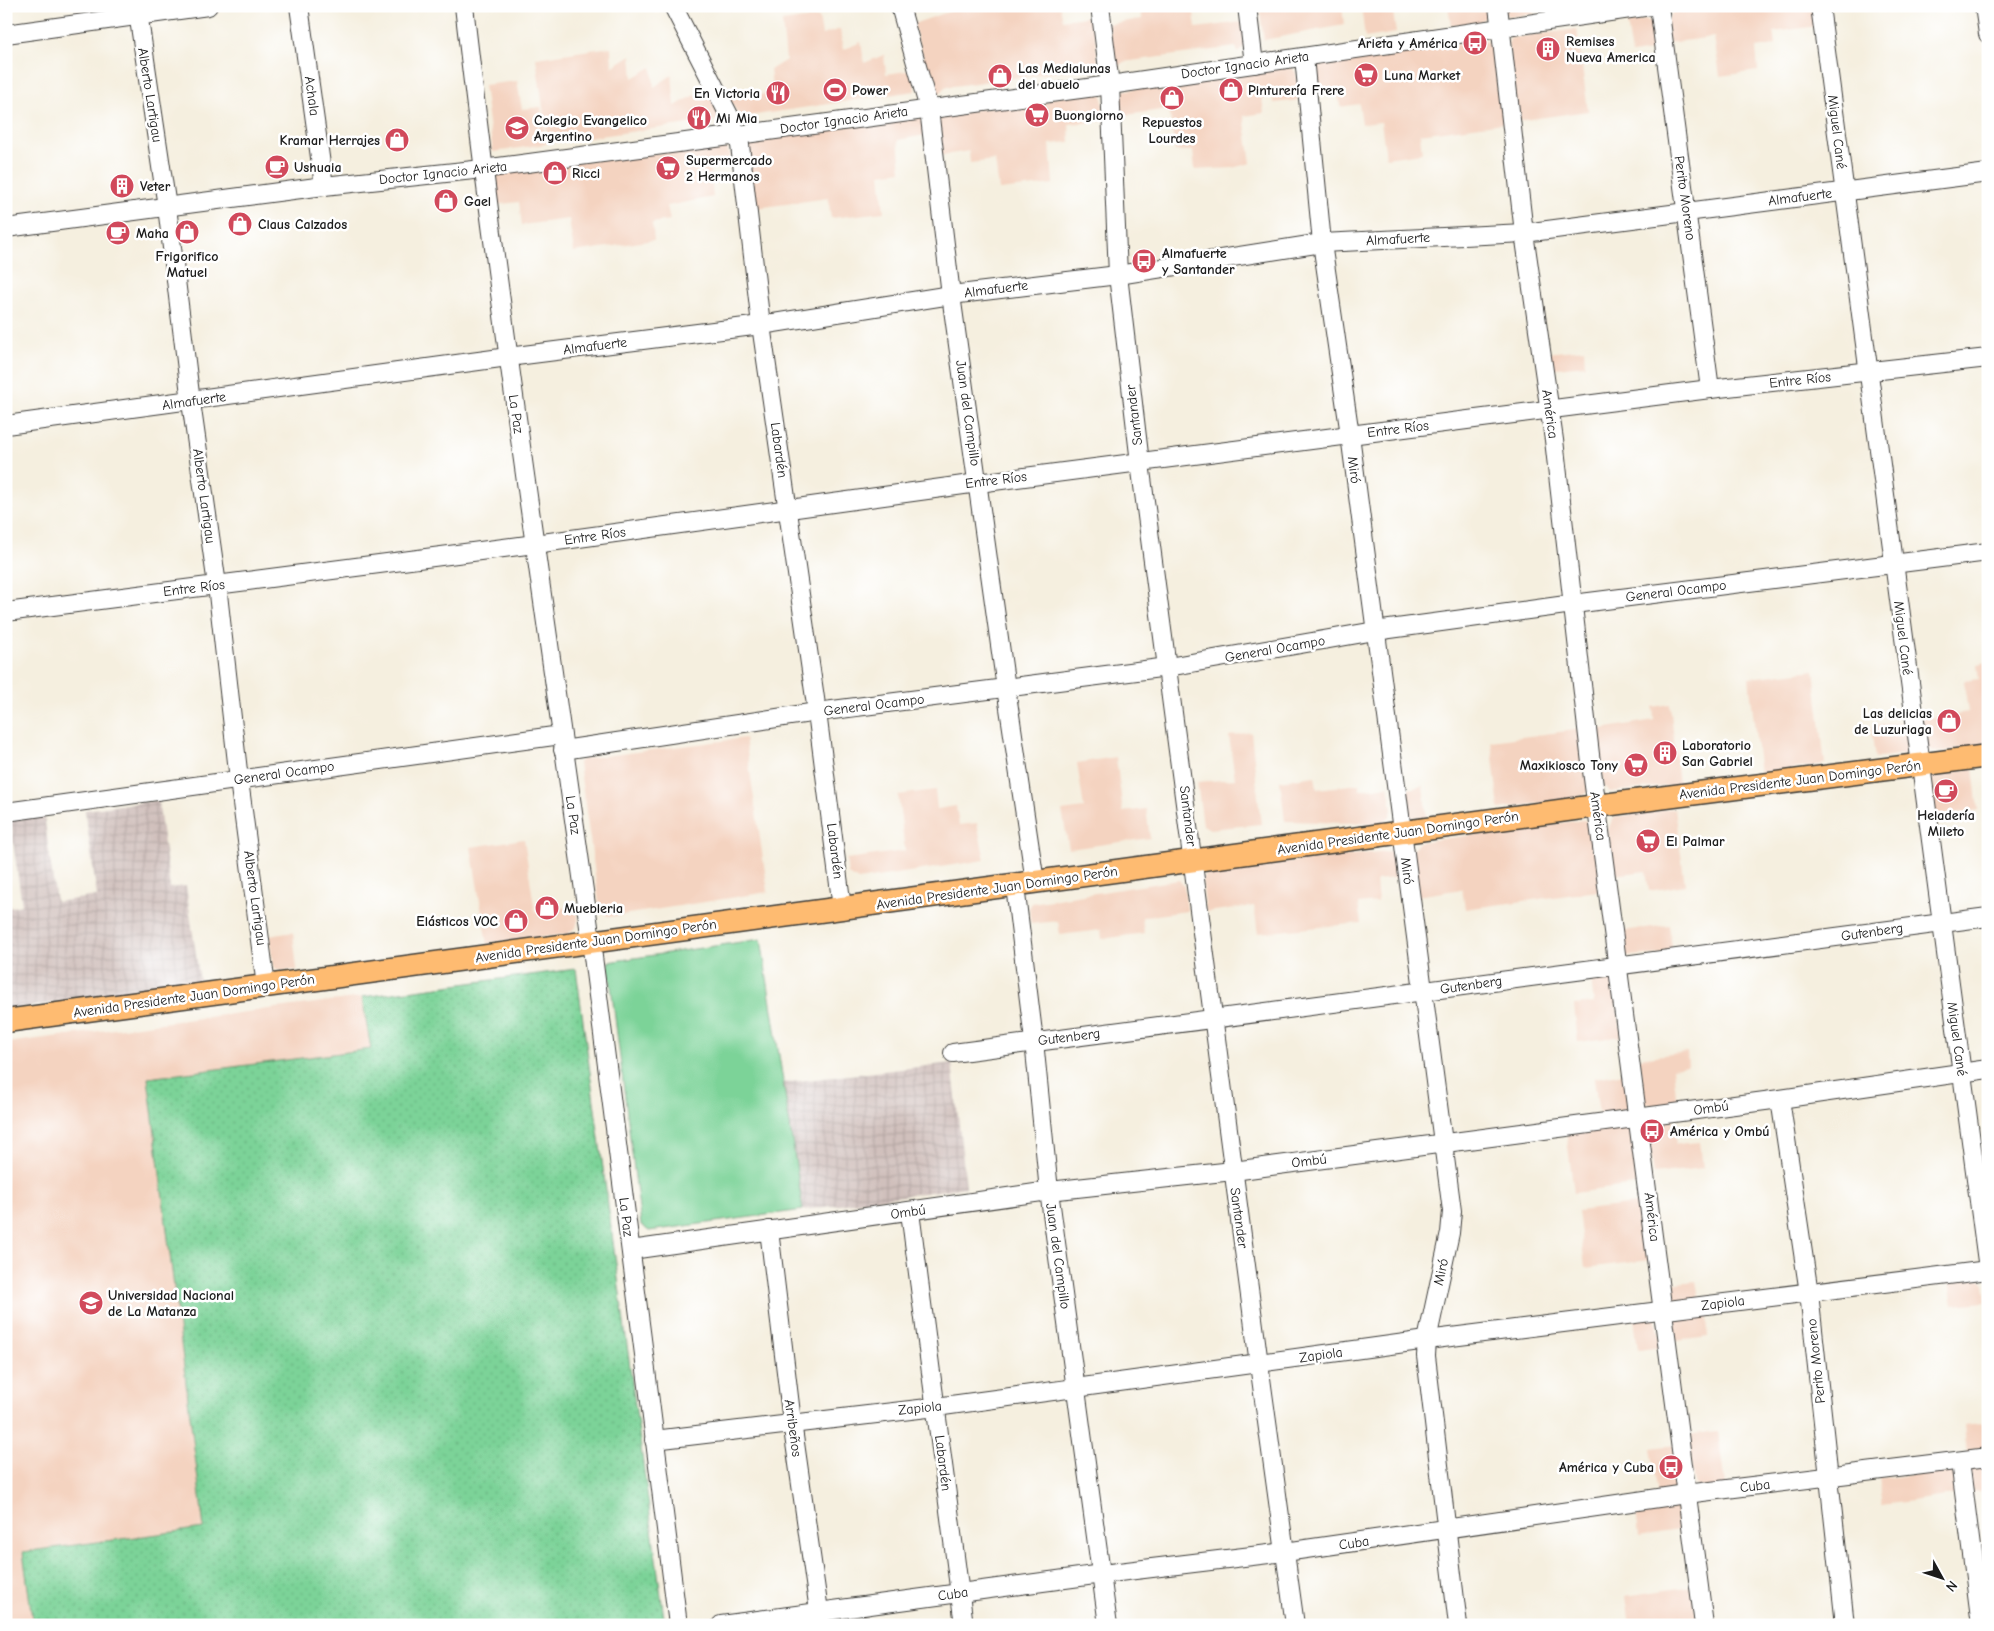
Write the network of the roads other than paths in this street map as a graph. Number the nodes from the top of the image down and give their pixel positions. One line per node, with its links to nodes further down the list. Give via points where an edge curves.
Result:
1 (208, 6): 13 (street)
2 (299, 6): 24 (street, Achala)
3 (464, 6): 22 (street, La Paz)
4 (672, 6): 21 (street, Labardén)
5 (900, 6): 20 (street, Juan del Campillo)
6 (1100, 6): 19 (street, Santander)
7 (1247, 6): 18 (street)
8 (1498, 6): 14 (street, América)
9 (1651, 6): 14 (street, Doctor Ignacio Arieta)
10 (1659, 6): 27 (street, Perito Moreno)
11 (1820, 6): 25 (street, Miguel Cané)
12 (1984, 6): 16 (street)
13 (137, 11): 15 (street); 26 (street, Alberto Lartigau)
14 (1501, 27): 17 (street, Doctor Ignacio Arieta); 29 (street, América)
15 (6, 34)
16 (1988, 34)
17 (1304, 57): 18 (street, Doctor Ignacio Arieta); 30 (street, Miró)
18 (1254, 64): 19 (street, Doctor Ignacio Arieta)
19 (1110, 85): 20 (street, Doctor Ignacio Arieta); 31 (street, Santander)
20 (930, 109): 21 (street, Doctor Ignacio Arieta); 32 (street, Juan del Campillo)
21 (738, 135): 22 (street, Doctor Ignacio Arieta); 33 (street, Labardén)
22 (483, 169): 24 (street, Doctor Ignacio Arieta); 34 (street, La Paz)
23 (1988, 173): 25 (street, Almafuerte)
24 (324, 186): 26 (street, Doctor Ignacio Arieta)
25 (1845, 191): 27 (street, Almafuerte); 36 (street, Miguel Cané)
26 (167, 207): 28 (street, Doctor Ignacio Arieta); 38 (street, Alberto Lartigau)
27 (1688, 212): 29 (street, Almafuerte); 37 (street, Perito Moreno)
28 (7, 226)
29 (1524, 233): 30 (street, Almafuerte); 39 (street, América)
30 (1322, 243): 31 (street, Almafuerte); 41 (street, Miró)
31 (1118, 275): 32 (street, Almafuerte); 42 (street, Santander)
32 (951, 295): 33 (street, Almafuerte); 43 (street, Juan del Campillo)
33 (761, 325): 34 (street, Almafuerte); 44 (street, Labardén)
34 (508, 357): 38 (street, Almafuerte); 45 (street, La Paz)
35 (1988, 358): 36 (street, Entre Ríos)
36 (1868, 372): 37 (street, Entre Ríos); 47 (street, Miguel Cané)
37 (1710, 389): 39 (street, Entre Ríos)
38 (191, 402): 40 (street, Almafuerte); 48 (street, Alberto Lartigau)
39 (1550, 410): 41 (street, Entre Ríos); 49 (street, América)
40 (6, 425)
41 (1350, 435): 42 (street, Entre Ríos); 51 (street, Miró)
42 (1140, 463): 43 (street, Entre Ríos); 52 (street, Santander)
43 (978, 483): 44 (street, Entre Ríos); 53 (street, Juan del Campillo)
44 (787, 508): 45 (street, Entre Ríos); 54 (street, Labardén)
45 (535, 544): 48 (street, Entre Ríos); 55 (street, La Paz)
46 (1988, 552): 47 (street, General Ocampo)
47 (1894, 564): 49 (street, General Ocampo); 57 (street, Miguel Cané)
48 (217, 584): 50 (street, Entre Ríos); 58 (street, Alberto Lartigau)
49 (1573, 604): 51 (street, General Ocampo); 59 (street, América)
50 (6, 612)
51 (1375, 631): 52 (street, General Ocampo); 61 (street, Miró)
52 (1168, 667): 53 (street, General Ocampo); 62 (street, Santander)
53 (1006, 688): 54 (street, General Ocampo); 63 (street, Juan del Campillo)
54 (817, 712): 55 (street, General Ocampo); 64 (street, Labardén)
55 (562, 742): 58 (street, General Ocampo); 67 (street, La Paz)
56 (1988, 756): 57 (main road, Avenida Presidente Juan Domingo Perón)
57 (1920, 765): 59 (main road, Avenida Presidente Juan Domingo Perón); 66 (street, Miguel Cané)
58 (239, 780): 60 (street, General Ocampo); 69 (street, Alberto Lartigau)
59 (1596, 806): 61 (main road, Avenida Presidente Juan Domingo Perón); 68 (street, América)
60 (6, 812)
61 (1402, 833): 62 (main road, Avenida Presidente Juan Domingo Perón); 70 (street, Miró)
62 (1194, 861): 63 (main road, Avenida Presidente Juan Domingo Perón); 71 (street, Santander)
63 (1025, 884): 64 (main road, Avenida Presidente Juan Domingo Perón); 73 (street, Juan del Campillo)
64 (842, 908): 67 (main road, Avenida Presidente Juan Domingo Perón)
65 (1988, 917): 66 (street, Gutenberg)
66 (1941, 923): 68 (street, Gutenberg); 76 (street, Miguel Cané)
67 (591, 942): 69 (main road, Avenida Presidente Juan Domingo Perón); 84 (street, La Paz)
68 (1618, 965): 70 (street, Gutenberg); 78 (street, América)
69 (266, 986): 72 (main road, Avenida Presidente Juan Domingo Perón)
70 (1422, 991): 71 (street, Gutenberg); 79 (street, Miró)
71 (1214, 1019): 73 (street, Gutenberg); 80 (street, Santander)
72 (6, 1021)
73 (1034, 1041): 74 (street, Gutenberg); 81 (street, Juan del Campillo)
74 (953, 1053)
75 (1988, 1069): 76 (street, Ombú)
76 (1961, 1072): 77 (street, Ombú); 85 (street, Miguel Cané)
77 (1780, 1099): 78 (street, Ombú); 86 (street, Perito Moreno)
78 (1639, 1118): 79 (street, Ombú); 87 (street, América)
79 (1443, 1143): 80 (street, Ombú); 88 (street, Miró, via 1452,1221)
80 (1233, 1171): 81 (street, Ombú); 89 (street, Santander)
81 (1049, 1191): 82 (street, Ombú); 90 (street, Juan del Campillo)
82 (910, 1212): 83 (street, Ombú); 91 (street, Labardén)
83 (769, 1230): 84 (street, Ombú); 92 (street, Arribeños)
84 (631, 1250): 93 (street, La Paz)
85 (1988, 1269): 86 (street, Zapiola)
86 (1809, 1293): 87 (street, Zapiola); 96 (street, Perito Moreno)
87 (1664, 1310): 88 (street, Zapiola); 97 (street, América)
88 (1427, 1340): 89 (street, Zapiola); 98 (street, Miró, via 1426,1356)
89 (1259, 1364): 90 (street, Zapiola); 99 (street, Santander)
90 (1076, 1389): 91 (street, Zapiola); 100 (street, Juan del Campillo)
91 (936, 1407): 92 (street, Zapiola); 101 (street, Labardén)
92 (792, 1422): 93 (street, Zapiola); 102 (street, Arribeños)
93 (654, 1440): 103 (street, La Paz)
94 (1988, 1457): 95 (street, Cuba)
95 (1960, 1461): 96 (street, Cuba); 111 (street)
96 (1829, 1477): 97 (street, Cuba); 110 (street, Perito Moreno)
97 (1686, 1494): 98 (street, Cuba); 109 (street, América)
98 (1446, 1530): 99 (street, Cuba); 108 (street, Miró)
99 (1285, 1552): 100 (street, Cuba); 107 (street, Santander)
100 (1102, 1574): 101 (street, Cuba); 106 (street, Juan del Campillo)
101 (960, 1593): 102 (street, Cuba); 105 (street, Labardén)
102 (820, 1619): 104 (street, Cuba)
103 (678, 1625)
104 (721, 1625)
105 (964, 1625)
106 (1108, 1625)
107 (1295, 1625)
108 (1458, 1625)
109 (1704, 1625)
110 (1845, 1625)
111 (1981, 1625)

